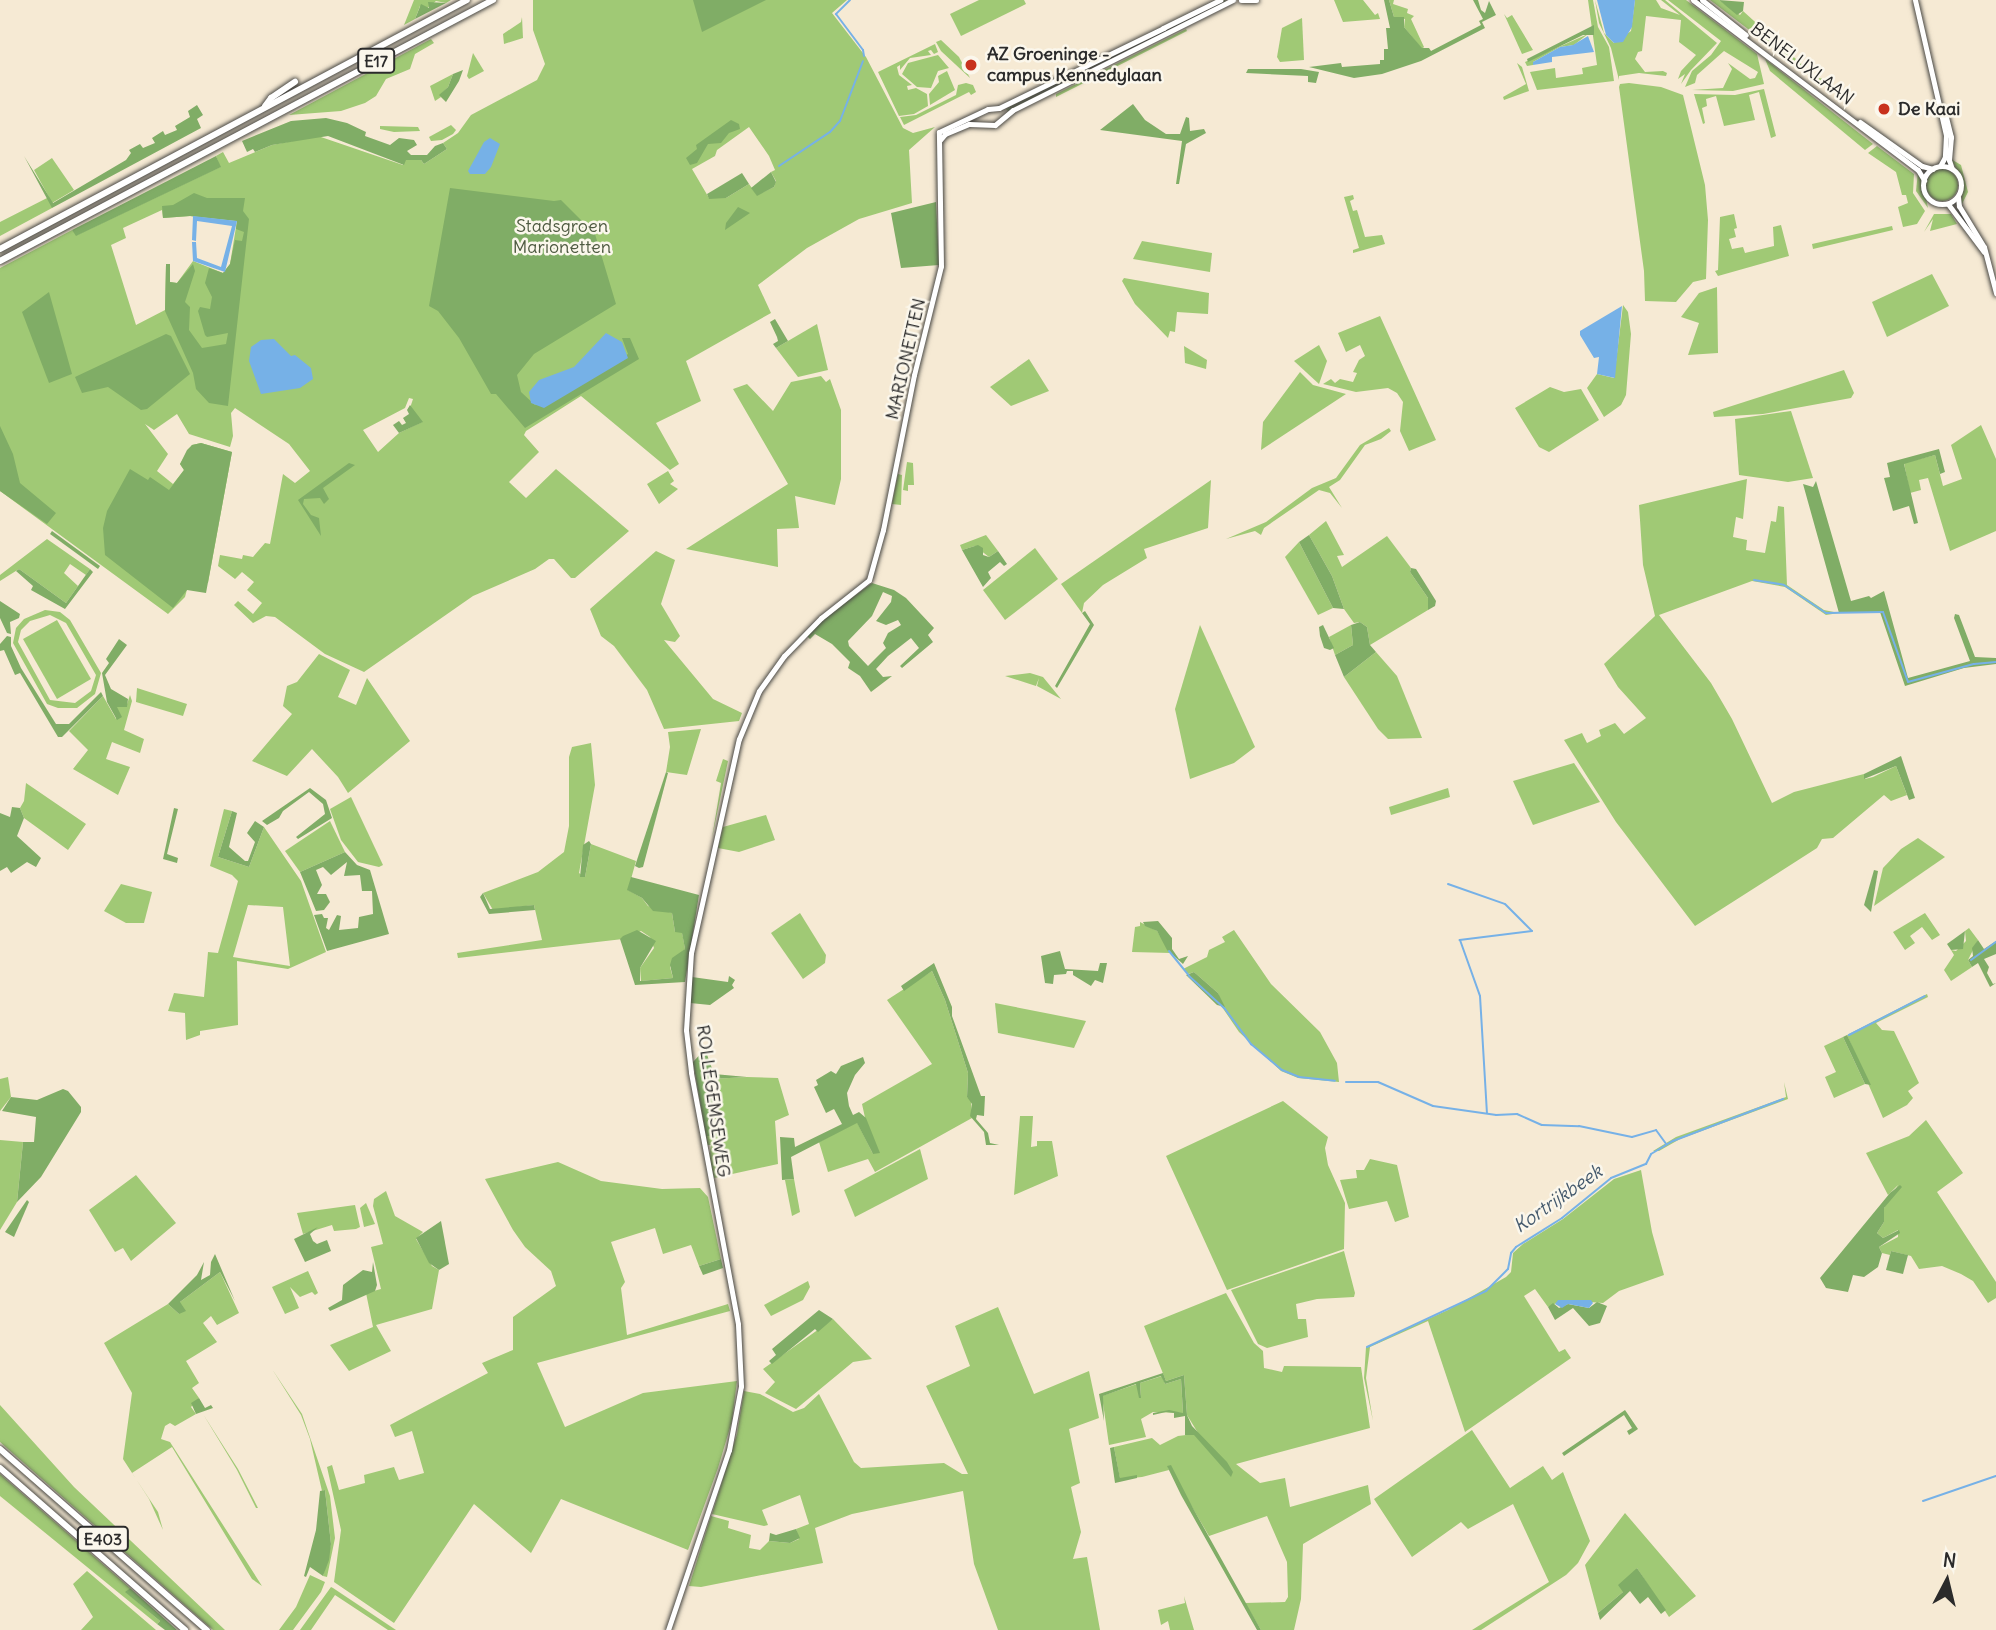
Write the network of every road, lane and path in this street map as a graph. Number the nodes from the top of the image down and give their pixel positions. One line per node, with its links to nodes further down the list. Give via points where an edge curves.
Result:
1 (467, 0): 11 (highway, E17)
2 (493, 0): 16 (highway, E17)
3 (1220, 0): 12 (street)
4 (1233, 0): 15 (street)
5 (1241, 0): 6 (street)
6 (1256, 0)
7 (1693, 0): 22 (street, BENELUXLAAN, via 1918,170)
8 (1702, 0): 20 (street, BENELUXLAAN, via 1922,166)
9 (1915, 0): 13 (street)
10 (295, 82): 11 (highway)
11 (264, 107): 25 (highway, E17)
12 (996, 110): 14 (street); 15 (street)
13 (1943, 111): 20 (street, via 1947,142); 21 (street, via 1951,136)
14 (984, 112): 18 (street); 19 (street, via 941,131)
15 (1000, 119): 18 (street, via 994,126)
16 (258, 123): 17 (highway); 27 (highway, E17)
17 (270, 124)
18 (986, 124): 19 (street, via 963,126 945,134)
19 (939, 143): 29 (street, MARIONETTEN, via 941,266)
20 (1936, 168): 21 (street); 22 (street)
21 (1952, 169): 23 (street, via 1961,180)
22 (1924, 180): 24 (street, via 1930,199)
23 (1958, 197): 24 (street); 26 (street)
24 (1948, 204): 26 (street)
25 (0, 249)
26 (1984, 252): 28 (street)
27 (0, 261)
28 (1996, 293)
29 (870, 577): 34 (street, ROLLEGEMSEWEG, via 810,629 759,691 729,775 691,953 688,1046 738,1324 741,1386 729,1450)
30 (0, 1449): 33 (highway, E403)
31 (0, 1468): 32 (highway, E403)
32 (185, 1630)
33 (207, 1630)
34 (668, 1630)

